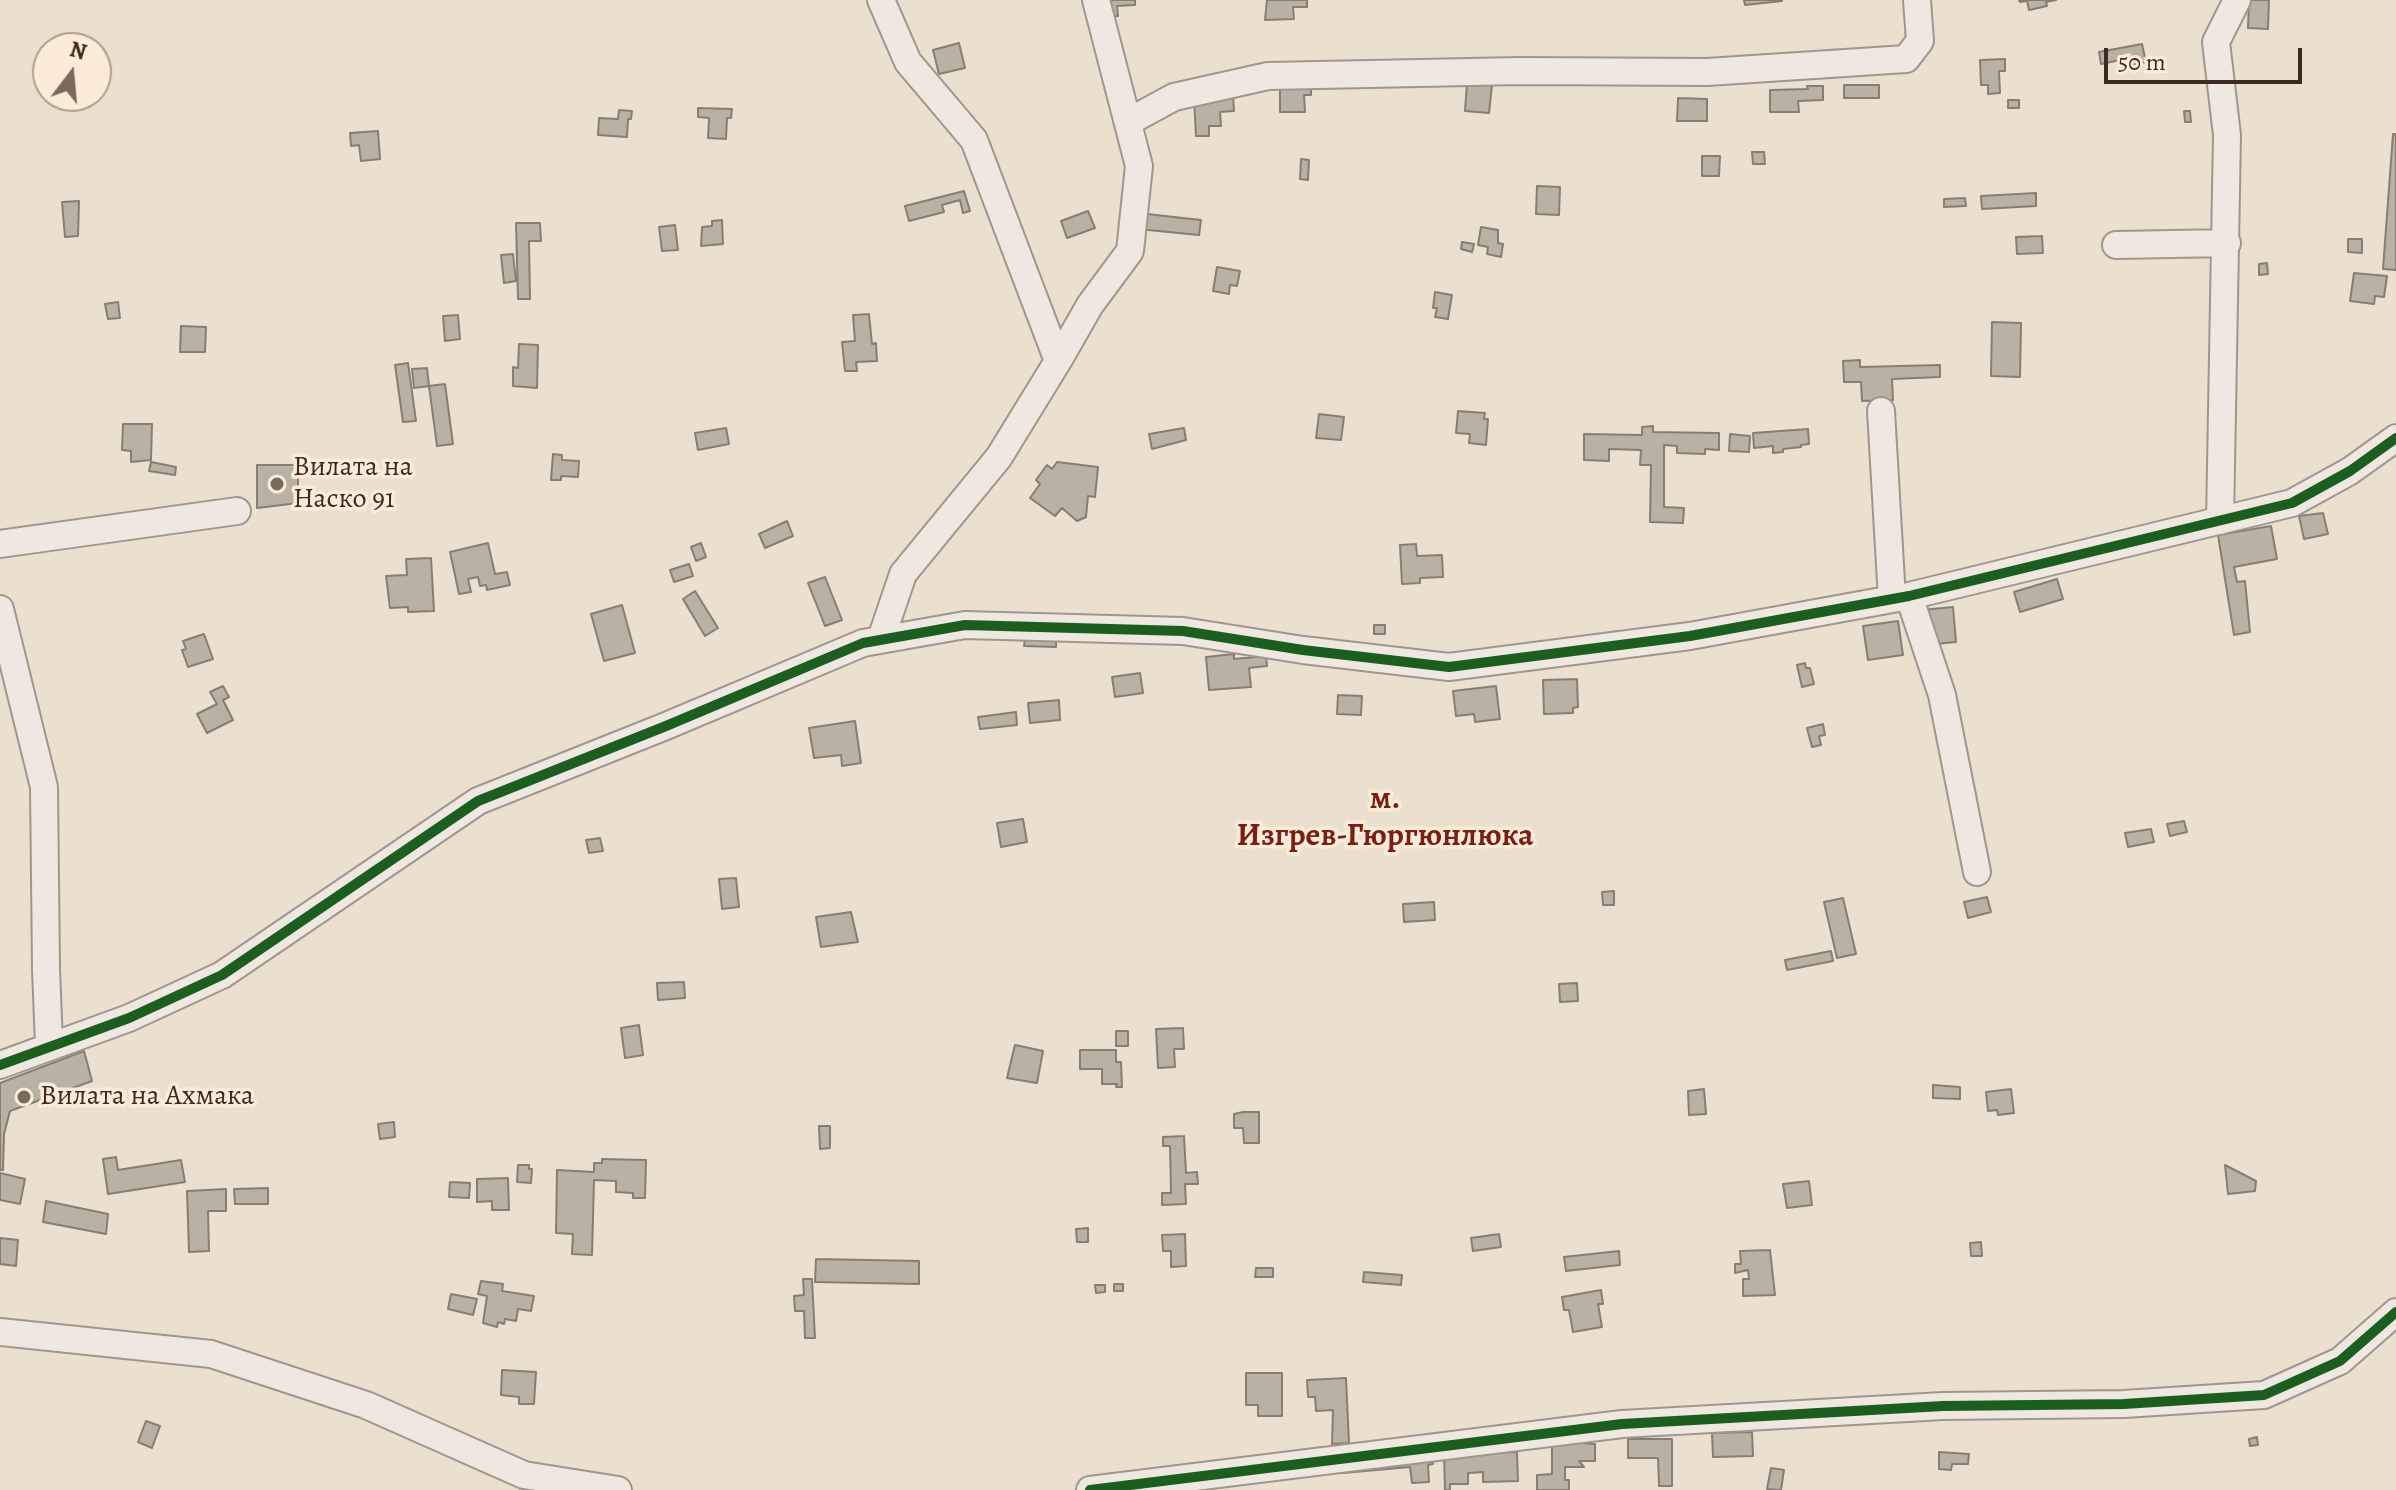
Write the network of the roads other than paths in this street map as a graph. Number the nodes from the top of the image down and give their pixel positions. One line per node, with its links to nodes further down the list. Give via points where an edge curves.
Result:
1 (881, 0): 8 (street, via 908,62 974,140)
2 (1096, 0): 5 (street)
3 (1917, 0): 5 (street, via 1920,41 1906,59 1707,72 1268,76 1174,97)
4 (2237, 0): 6 (street, via 2216,42 2227,135)
5 (1128, 122): 8 (street, via 1139,166 1130,251)
6 (2227, 243): 7 (street); 12 (street)
7 (2116, 245)
8 (1058, 361): 16 (street, via 999,457 903,574)
9 (1881, 411): 14 (street)
10 (2396, 438): 12 (street, via 2292,503)
11 (237, 511): 13 (street)
12 (2220, 521): 14 (street)
13 (0, 544)
14 (1901, 597): 16 (street, via 1690,636 1449,667 1183,631 965,625); 17 (street, via 1942,695)
15 (0, 609): 18 (street, via 44,787)
16 (881, 639): 18 (street, via 478,801 222,975 129,1018)
17 (1977, 872)
18 (49, 1045): 19 (street)
19 (0, 1065)
20 (2396, 1312): 23 (street, via 2340,1361 2264,1395 1622,1424)
21 (0, 1332): 22 (street, via 211,1354 366,1405 524,1475)
22 (618, 1490)
23 (1090, 1490)

